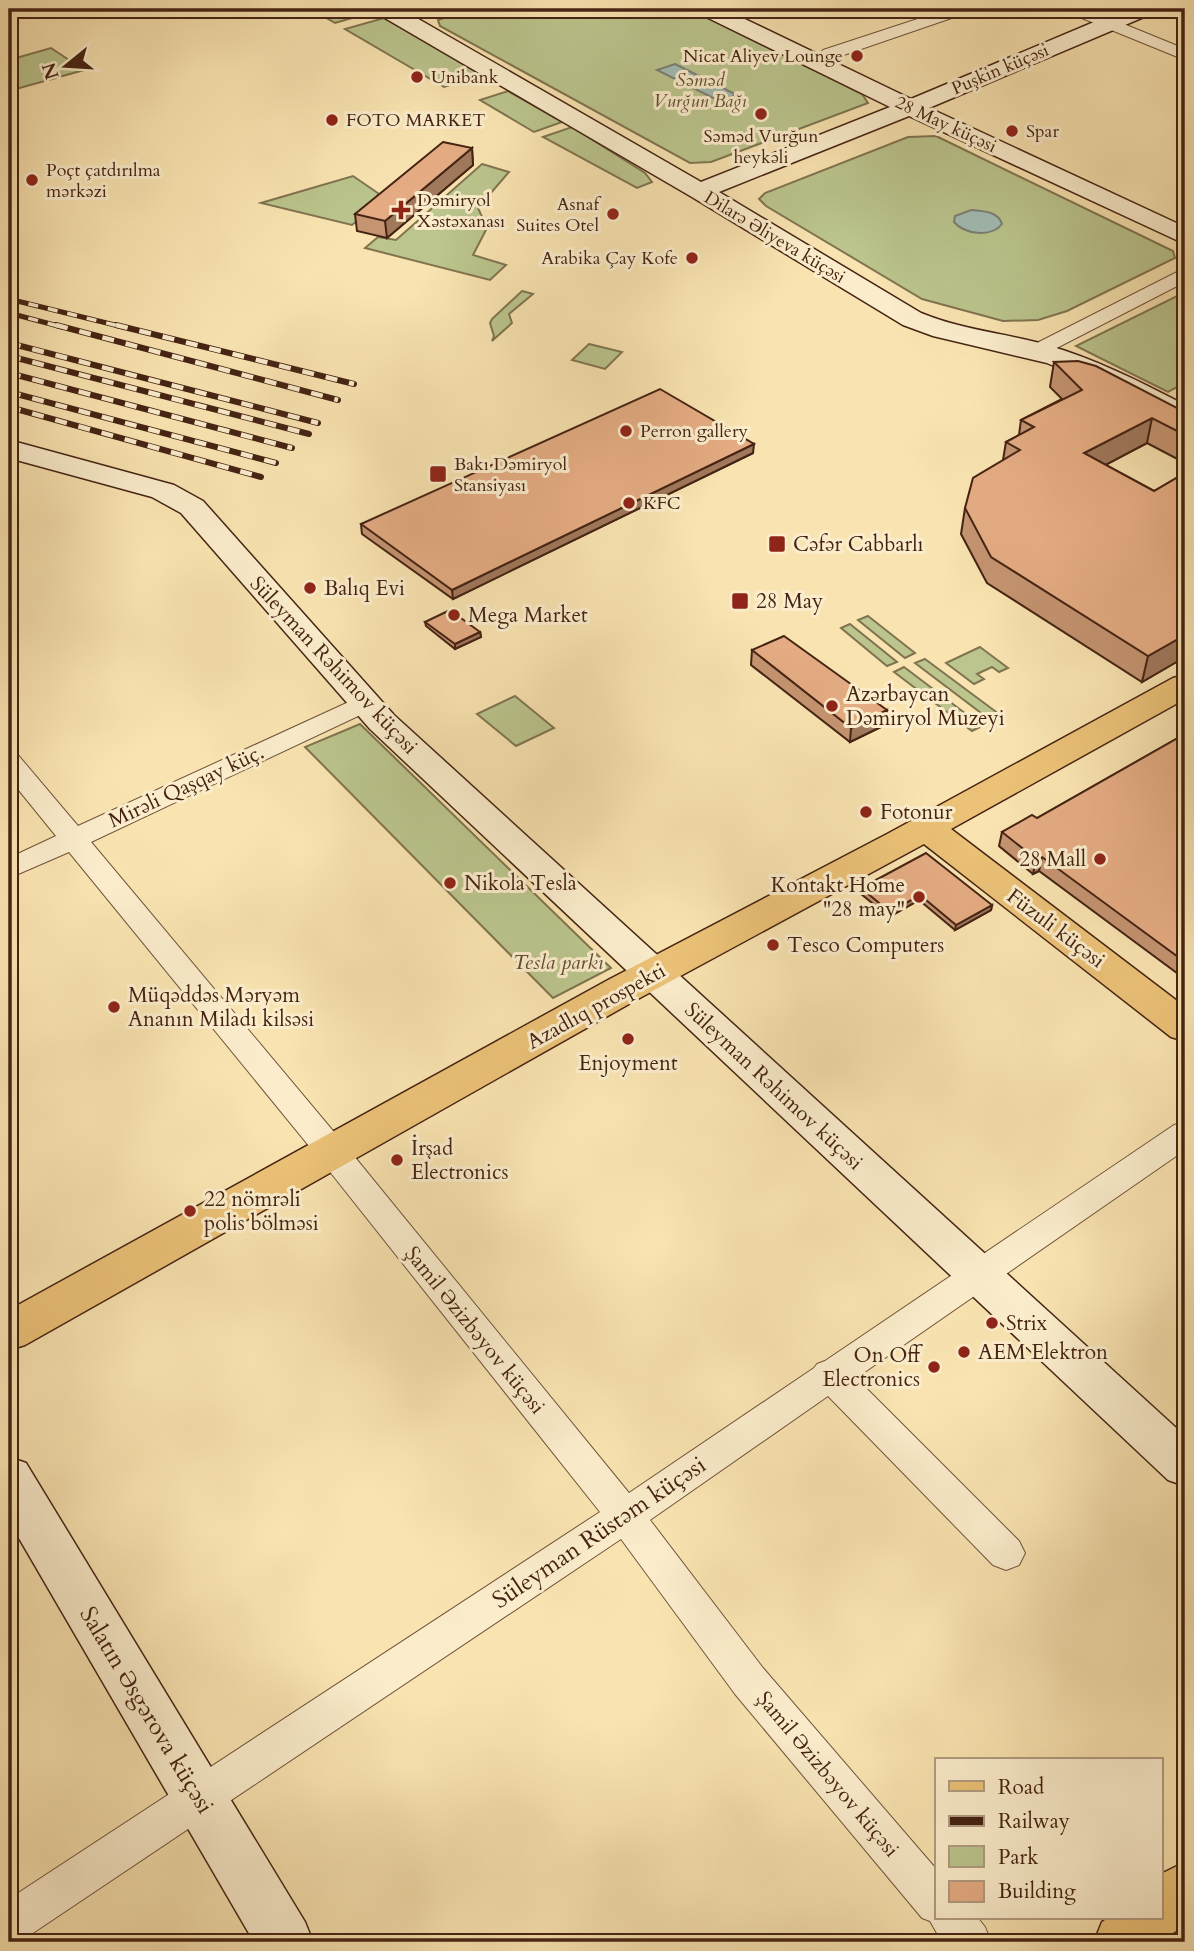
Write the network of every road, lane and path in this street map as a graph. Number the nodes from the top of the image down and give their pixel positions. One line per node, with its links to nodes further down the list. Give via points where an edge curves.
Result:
1 (708, 9): 9 (main road, 28 May küçəsi)
2 (963, 9): 7 (street)
3 (1073, 9): 6 (street)
4 (1143, 9): 6 (main road, Puşkin küçəsi)
5 (393, 10): 10 (main road, Dilarə Əliyeva küçəsi)
6 (1108, 23): 8 (street); 9 (main road, Puşkin küçəsi)
7 (829, 54)
8 (1185, 55)
9 (909, 107): 10 (main road, Puşkin küçəsi); 11 (main road, 28 May küçəsi)
10 (701, 191): 13 (main road, Dilarə Əliyeva küçəsi, via 912,319 947,332)
11 (1185, 236)
12 (1185, 274): 13 (street)
13 (1036, 351): 14 (main road, Dilarə Əliyeva küçəsi, via 1100,374)
14 (1185, 416)
15 (9, 449): 17 (main road, Süleyman Rəhimov küçəsi, via 163,491 192,507)
16 (1185, 685): 19 (main road, Azadlıq prospekti)
17 (364, 703): 20 (street, Mirəli Qaşqay küç.); 22 (main road, Süleyman Rəhimov küçəsi)
18 (9, 761): 20 (street, Şamil Əzizbəyov küçəsi)
19 (926, 828): 22 (main road, Azadlıq prospekti); 23 (main road, Füzuli küçəsi)
20 (74, 839): 21 (street, Mirəli Qaşqay küç.); 25 (street, Şamil Əzizbəyov küçəsi)
21 (9, 869)
22 (652, 974): 25 (main road, Azadlıq prospekti); 26 (main road, Süleyman Rəhimov küçəsi)
23 (1185, 1027)
24 (1185, 1134): 26 (street, Süleyman Rüstəm küçəsi)
25 (331, 1151): 27 (main road, Azadlıq prospekti); 31 (street, Şamil Əzizbəyov küçəsi)
26 (978, 1274): 28 (street, Süleyman Rüstəm küçəsi); 29 (main road, Süleyman Rəhimov küçəsi)
27 (9, 1332)
28 (829, 1374): 31 (street, Süleyman Rüstəm küçəsi); 32 (street)
29 (1185, 1466)
30 (9, 1478): 33 (main road, Salatın Əsgərova küçəsi)
31 (625, 1516): 33 (street, Süleyman Rüstəm küçəsi); 35 (street, Şamil Əzizbəyov küçəsi, via 749,1681)
32 (1006, 1553)
33 (200, 1798): 39 (street, Süleyman Rüstəm küçəsi); 40 (main road, Salatın Əsgərova küçəsi)
34 (1185, 1889): 36 (main road)
35 (935, 1901)
36 (1162, 1909)
37 (952, 1920): 41 (street)
38 (1149, 1920): 42 (main road)
39 (9, 1924)
40 (285, 1942)
41 (970, 1942)
42 (1122, 1942)

